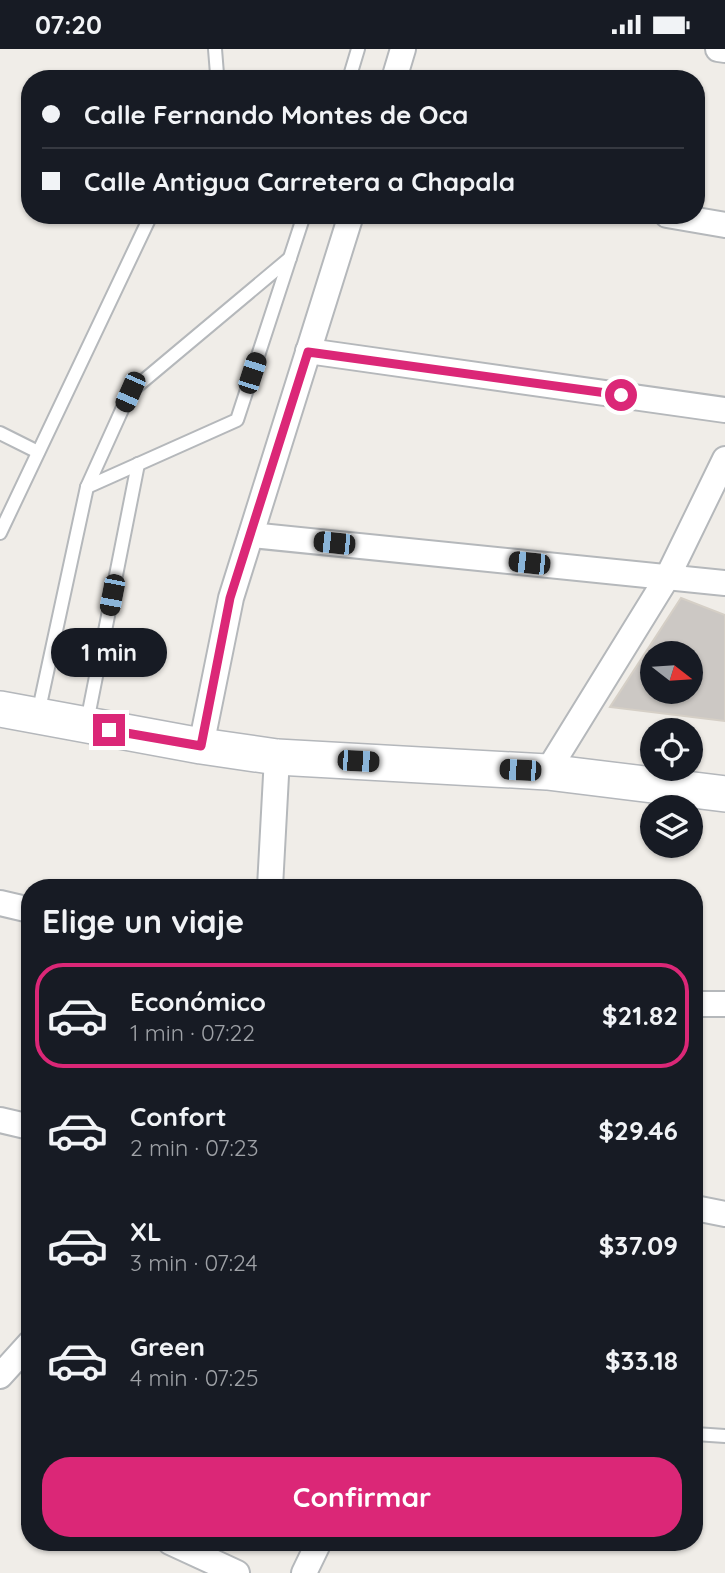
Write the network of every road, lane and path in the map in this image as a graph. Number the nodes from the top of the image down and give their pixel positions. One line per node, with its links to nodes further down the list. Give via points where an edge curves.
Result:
1 (215, 49): 6 (lane)
2 (358, 49): 7 (lane)
3 (403, 49): 8 (street)
4 (718, 49): 5 (street)
5 (725, 50)
6 (217, 70)
7 (352, 70)
8 (397, 70)
9 (705, 222): 13 (street)
10 (146, 224): 18 (lane)
11 (301, 224): 14 (lane)
12 (348, 224): 15 (street)
13 (725, 225)
14 (290, 258): 20 (lane, via 237,419); 21 (lane, via 130,392)
15 (308, 352): 16 (street); 23 (street)
16 (725, 410)
17 (0, 433): 18 (lane)
18 (38, 452): 22 (lane)
19 (725, 459): 24 (street)
20 (138, 464): 21 (lane); 28 (lane)
21 (87, 487): 27 (lane)
22 (0, 533)
23 (251, 535): 24 (street); 29 (street, via 230,598)
24 (668, 576): 25 (street); 31 (street)
25 (725, 583)
26 (0, 709): 27 (main road)
27 (37, 716): 28 (main road)
28 (86, 726): 29 (main road)
29 (201, 746): 30 (main road)
30 (277, 757): 31 (main road); 33 (street)
31 (547, 772): 32 (main road)
32 (725, 793)
33 (270, 879)
34 (0, 903): 35 (street)
35 (21, 908)
36 (703, 1004): 37 (street)
37 (725, 1004)
38 (0, 1120): 39 (street)
39 (21, 1125)
40 (703, 1210): 41 (street)
41 (725, 1214)
42 (21, 1353): 43 (street)
43 (0, 1376)
44 (703, 1435): 45 (lane)
45 (725, 1436)
46 (189, 1551): 48 (street)
47 (314, 1551): 49 (street)
48 (237, 1573)
49 (303, 1573)

